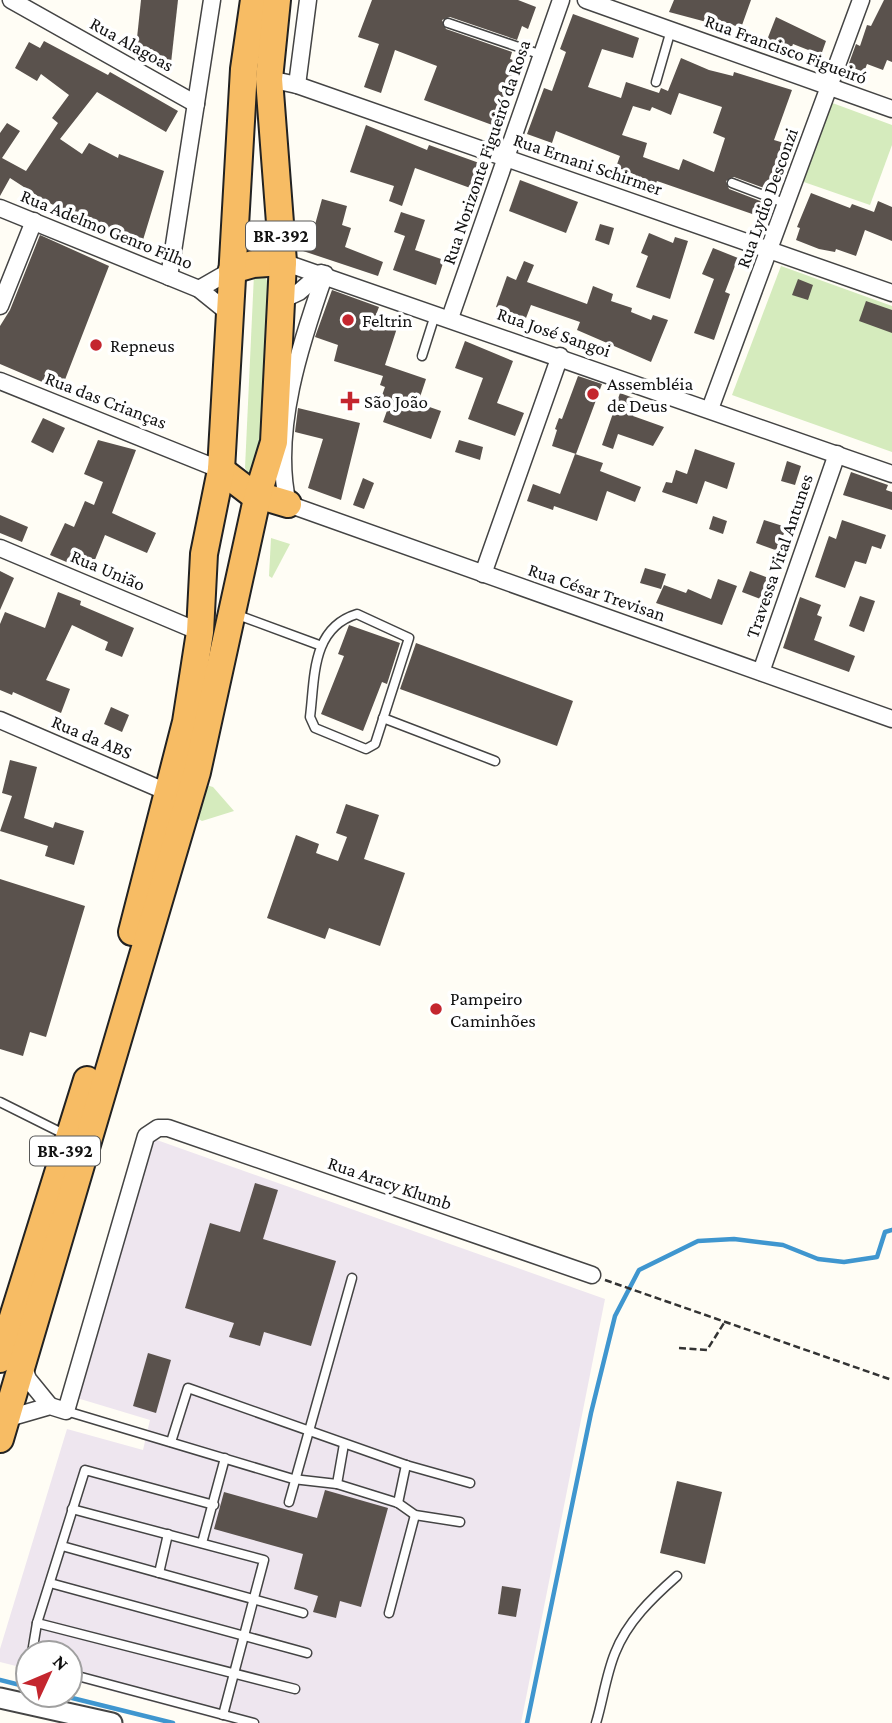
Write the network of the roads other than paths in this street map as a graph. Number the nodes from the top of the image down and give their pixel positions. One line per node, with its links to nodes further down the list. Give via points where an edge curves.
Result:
1 (11, 0): 16 (street, Rua Alagoas)
2 (212, 0): 16 (street)
3 (254, 0): 25 (highway, BR-392, via 244,69)
4 (277, 0): 12 (highway, BR-392)
5 (309, 0): 14 (street)
6 (561, 0): 11 (street, Rua Norizonte Figueiró da Rosa)
7 (586, 0): 10 (street, Rua Francisco Figueiró)
8 (861, 0): 15 (street, Rua Lydio Desconzi)
9 (448, 23): 11 (lane)
10 (671, 30): 13 (lane); 15 (street, Rua Francisco Figueiró)
11 (542, 55): 18 (street, Rua Norizonte Figueiró da Rosa)
12 (269, 79): 14 (street, Rua Ernani Schirmer); 24 (highway, BR-392)
13 (656, 82)
14 (297, 85): 18 (street, Rua Ernani Schirmer)
15 (829, 88): 17 (street, Rua Francisco Figueiró); 20 (street, Rua Lydio Desconzi)
16 (196, 104): 27 (street)
17 (892, 109)
18 (506, 157): 23 (street, Rua Ernani Schirmer); 32 (street, Rua Norizonte Figueiró da Rosa)
19 (732, 183): 20 (lane)
20 (787, 204): 23 (street, Rua Lydio Desconzi)
21 (0, 208): 22 (street, Rua Adelmo Genro Filho)
22 (34, 221): 27 (street, Rua Adelmo Genro Filho); 31 (street)
23 (771, 250): 29 (street, Rua Ernani Schirmer); 37 (street, Rua Lydio Desconzi)
24 (284, 262): 25 (highway, BR-392); 26 (street, Rua José Sangoi); 30 (highway, BR-392)
25 (232, 270): 28 (street, Rua Adelmo Genro Filho); 33 (highway, BR-392)
26 (323, 274): 30 (street); 32 (street, Rua José Sangoi); 40 (street, via 300,344 288,404 283,482)
27 (169, 276): 28 (street, Rua Adelmo Genro Filho)
28 (199, 289): 33 (street, Rua Adelmo Genro Filho, via 230,314)
29 (892, 293)
30 (282, 300): 40 (highway, BR-392, via 274,442)
31 (0, 306)
32 (443, 315): 34 (lane); 35 (street, Rua José Sangoi)
33 (232, 322): 40 (highway, BR-392)
34 (422, 356)
35 (560, 356): 37 (street, Rua José Sangoi); 42 (street)
36 (0, 381): 40 (street, Rua das Crianças)
37 (710, 409): 38 (street, Rua José Sangoi)
38 (836, 454): 39 (street, Rua José Sangoi); 46 (street, Travessa Vital Antunes)
39 (892, 474)
40 (246, 479): 42 (street, Rua César Trevisan); 43 (highway, BR-392 / BR-392, via 253,525); 44 (highway, BR-392, via 204,554)
41 (0, 548): 44 (street, Rua União)
42 (483, 574): 46 (street, Rua César Trevisan)
43 (232, 613): 45 (lane); 56 (highway, BR-392, via 186,811)
44 (200, 632): 51 (highway, BR-392, via 186,722)
45 (319, 645): 47 (lane, via 310,717 315,728 366,749 375,744); 47 (lane, via 339,623 357,614 409,638)
46 (761, 672): 48 (street, Rua César Trevisan)
47 (383, 718): 50 (lane)
48 (892, 719)
49 (0, 720): 51 (street, Rua da ABS)
50 (495, 761)
51 (167, 792): 53 (highway, BR-392, via 129,942)
52 (0, 1102): 53 (lane)
53 (70, 1136): 56 (highway, BR-392)
54 (592, 1275): 57 (street, Rua Aracy Klumb, via 158,1128 146,1136)
55 (352, 1278): 59 (lane)
56 (11, 1360): 57 (street); 58 (highway, BR-392)
57 (58, 1409): 58 (street); 60 (lane)
58 (3, 1429)
59 (308, 1429): 60 (lane, via 188,1388); 61 (lane); 64 (lane)
60 (171, 1442): 62 (lane)
61 (344, 1444): 63 (lane); 66 (lane)
62 (225, 1458): 64 (lane); 69 (lane)
63 (406, 1465): 65 (lane); 68 (lane)
64 (293, 1479): 66 (lane); 67 (lane)
65 (470, 1483)
66 (337, 1484): 68 (lane)
67 (289, 1503)
68 (398, 1503): 71 (lane)
69 (214, 1504): 70 (lane, via 85,1470); 74 (lane)
70 (72, 1509): 73 (lane); 75 (lane)
71 (415, 1515): 72 (lane); 81 (lane)
72 (460, 1521)
73 (168, 1534): 74 (lane); 76 (lane)
74 (202, 1544): 79 (lane, via 264,1560)
75 (62, 1546): 76 (lane); 78 (lane)
76 (159, 1573): 79 (lane)
77 (677, 1576): 93 (lane, via 627,1629 614,1654)
78 (50, 1583): 82 (lane); 83 (lane)
79 (254, 1599): 80 (lane); 83 (lane)
80 (303, 1613)
81 (389, 1613)
82 (37, 1623): 84 (lane); 86 (lane)
83 (244, 1636): 85 (lane); 86 (lane)
84 (34, 1639)
85 (307, 1653)
86 (234, 1673): 88 (lane); 90 (lane)
87 (84, 1678): 90 (lane)
88 (295, 1689)
89 (0, 1698): 91 (street)
90 (223, 1715): 92 (lane)
91 (112, 1723)
92 (254, 1723)
93 (596, 1723)

